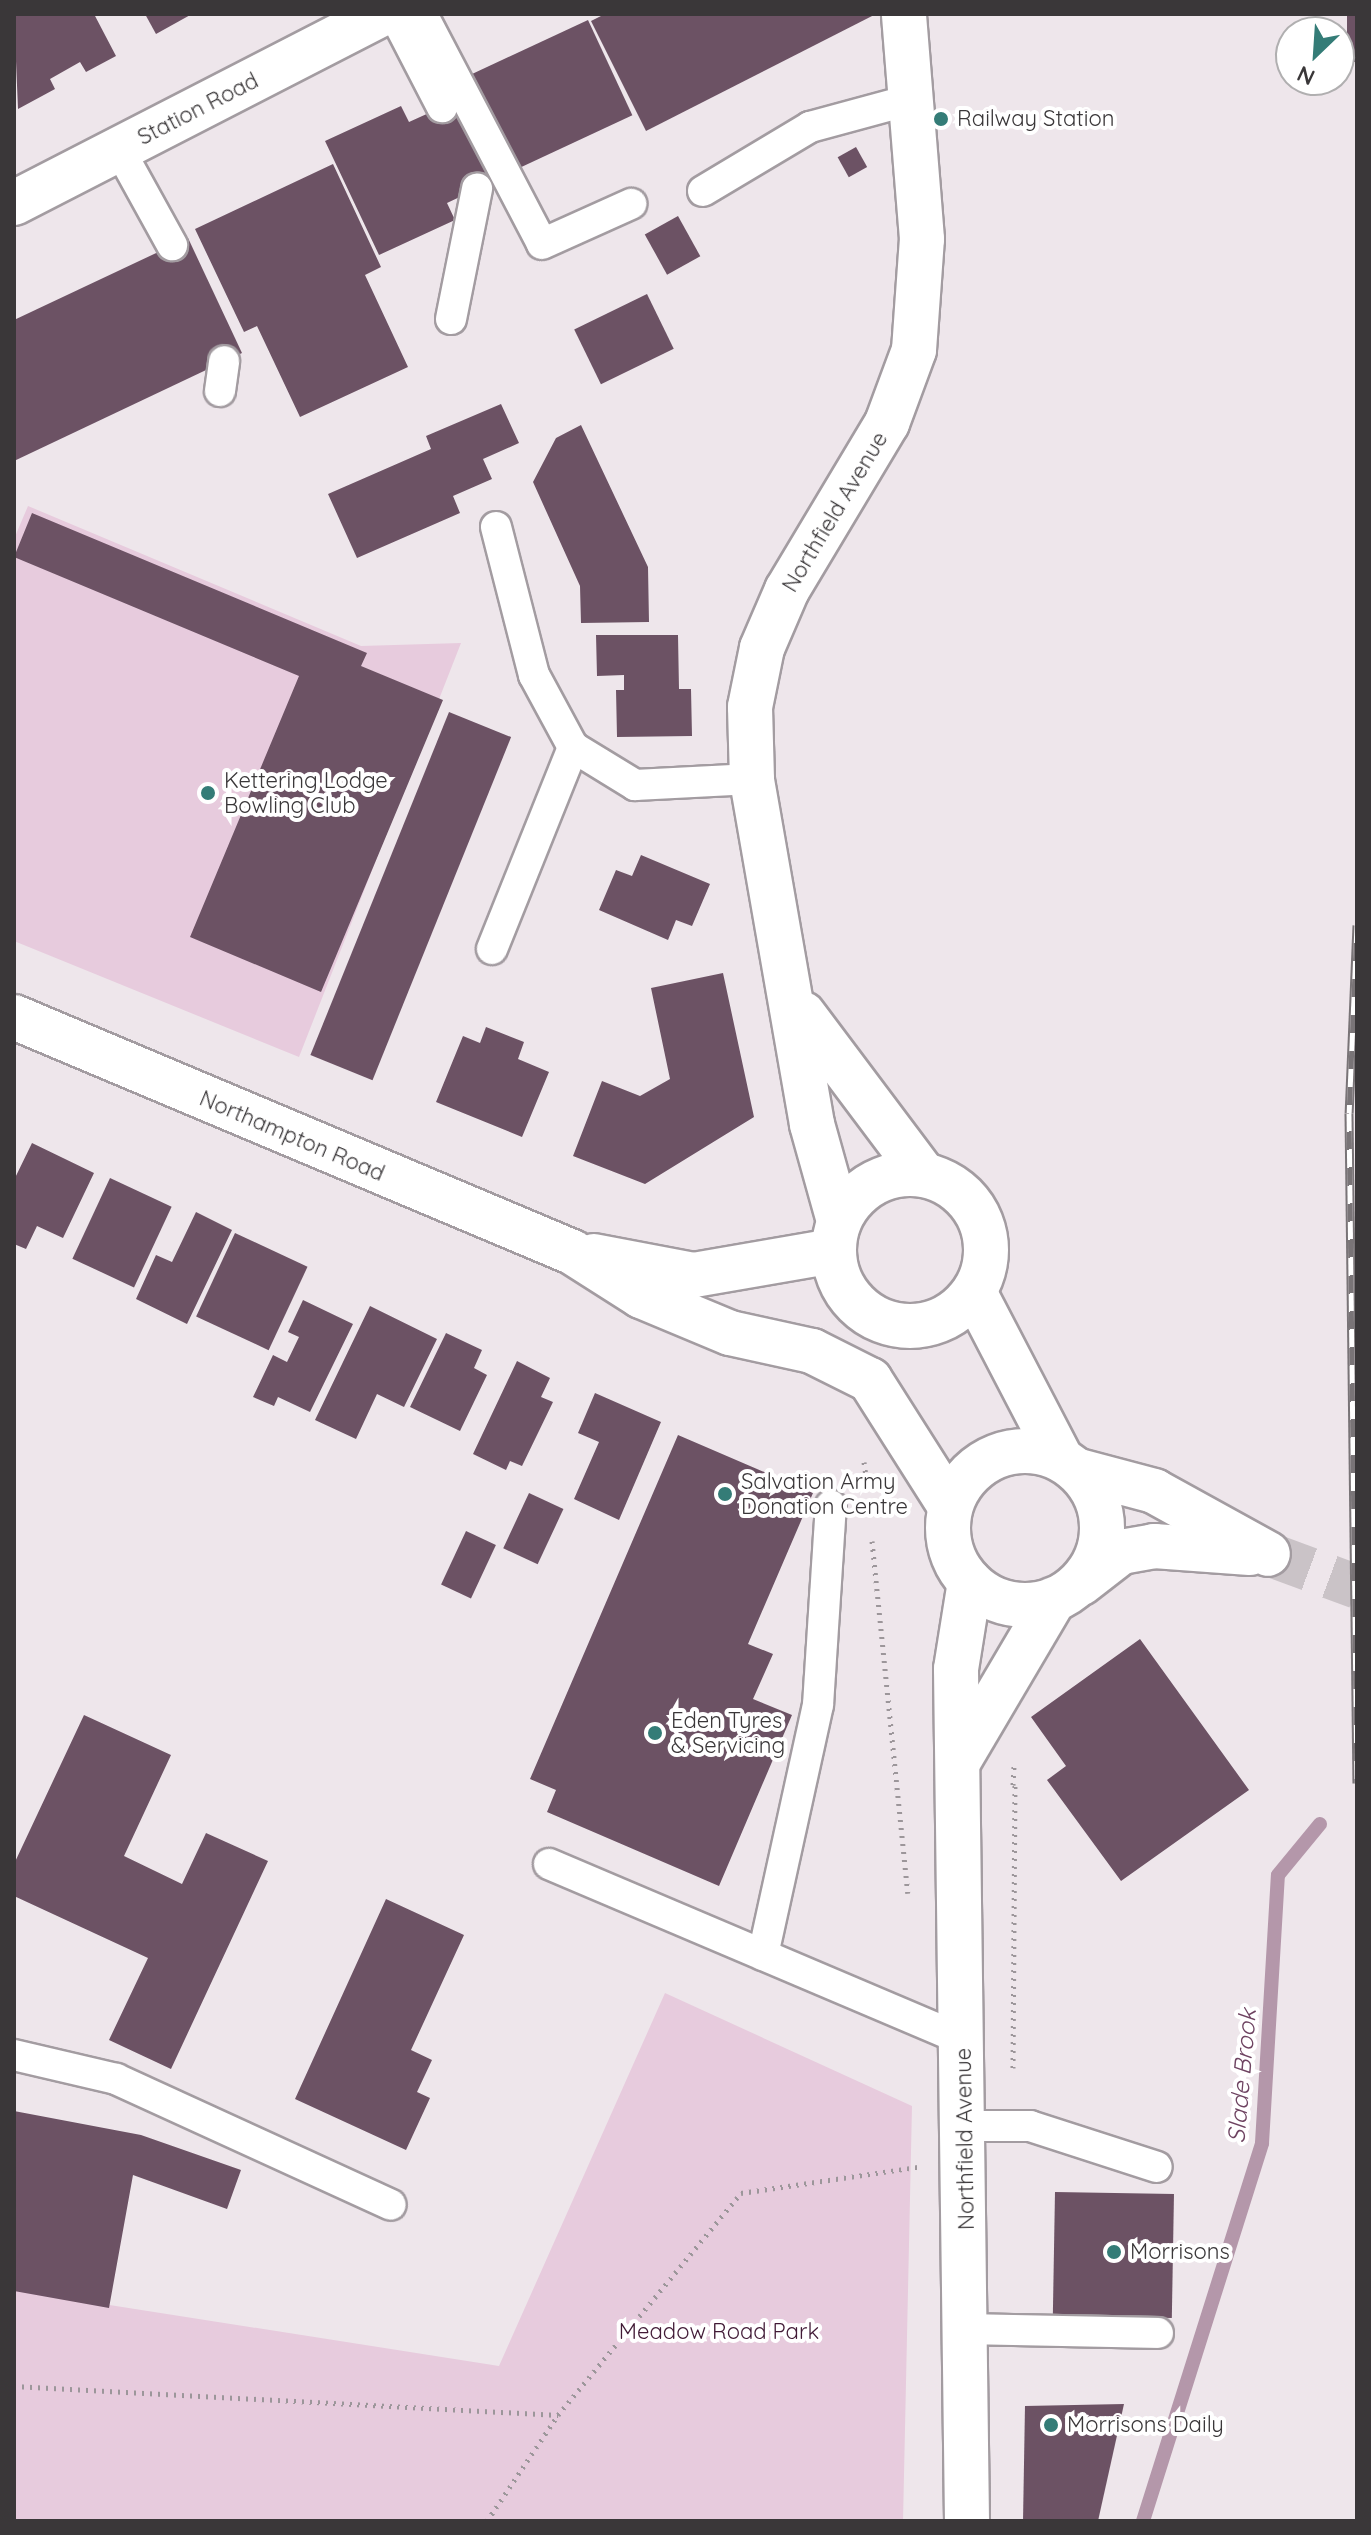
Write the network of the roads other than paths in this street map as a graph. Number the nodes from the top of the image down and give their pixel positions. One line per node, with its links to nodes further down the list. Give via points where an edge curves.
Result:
1 (382, 14): 7 (main road, Station Road)
2 (394, 14): 6 (lane)
3 (422, 14): 11 (lane, via 542,244)
4 (904, 14): 5 (main road, Northfield Avenue)
5 (913, 99): 9 (lane, via 810,127); 18 (main road, Northfield Avenue, via 922,239 914,350 887,423 787,590 762,648 750,707)
6 (442, 107)
7 (119, 149): 10 (main road, Station Road); 12 (lane)
8 (477, 189): 13 (lane)
9 (703, 191)
10 (14, 203)
11 (631, 204)
12 (172, 245)
13 (451, 319)
14 (224, 361): 15 (lane)
15 (220, 391)
16 (496, 527): 17 (lane, via 534,675)
17 (573, 747): 18 (lane, via 635,785); 19 (lane)
18 (752, 779): 20 (main road, Northfield Avenue)
19 (492, 949)
20 (797, 1005): 22 (main road, Northfield Avenue); 23 (main road, Northfield Avenue, via 812,1124)
21 (14, 1017): 24 (main road, Northampton Road)
22 (924, 1175): 23 (main road, via 874,1182); 25 (main road, via 952,1186 973,1207 985,1264)
23 (836, 1236): 24 (main road, Northampton Road, via 694,1275); 26 (main road, via 850,1298)
24 (572, 1252): 27 (main road, Northampton Road, via 666,1307 730,1333)
25 (974, 1292): 26 (main road, via 932,1323); 29 (main road)
26 (875, 1317): 27 (main road); 28 (main road)
27 (812, 1351): 28 (main road, Northampton Road)
28 (870, 1380): 31 (main road)
29 (1070, 1465): 31 (main road, via 1007,1452 982,1463); 33 (main road, via 1099,1503 1102,1531 1096,1559); 33 (main road, via 1154,1491 1268,1554 1154,1546 1121,1552)
30 (831, 1505): 36 (lane, via 818,1705)
31 (950, 1506): 32 (main road, via 950,1547)
32 (970, 1582): 33 (main road, via 1009,1604); 34 (main road, Northfield Avenue, via 956,1669)
33 (1064, 1594): 34 (main road)
34 (961, 1757): 37 (main road, Northfield Avenue)
35 (549, 1864): 36 (lane)
36 (763, 1955): 37 (lane)
37 (964, 2040): 39 (main road, Northfield Avenue)
38 (14, 2055): 41 (lane, via 116,2079)
39 (966, 2144): 40 (lane, via 1030,2126); 42 (main road, Northfield Avenue)
40 (1157, 2167)
41 (391, 2205)
42 (967, 2329): 43 (lane); 44 (main road, Northfield Avenue)
43 (1158, 2333)
44 (967, 2521)

